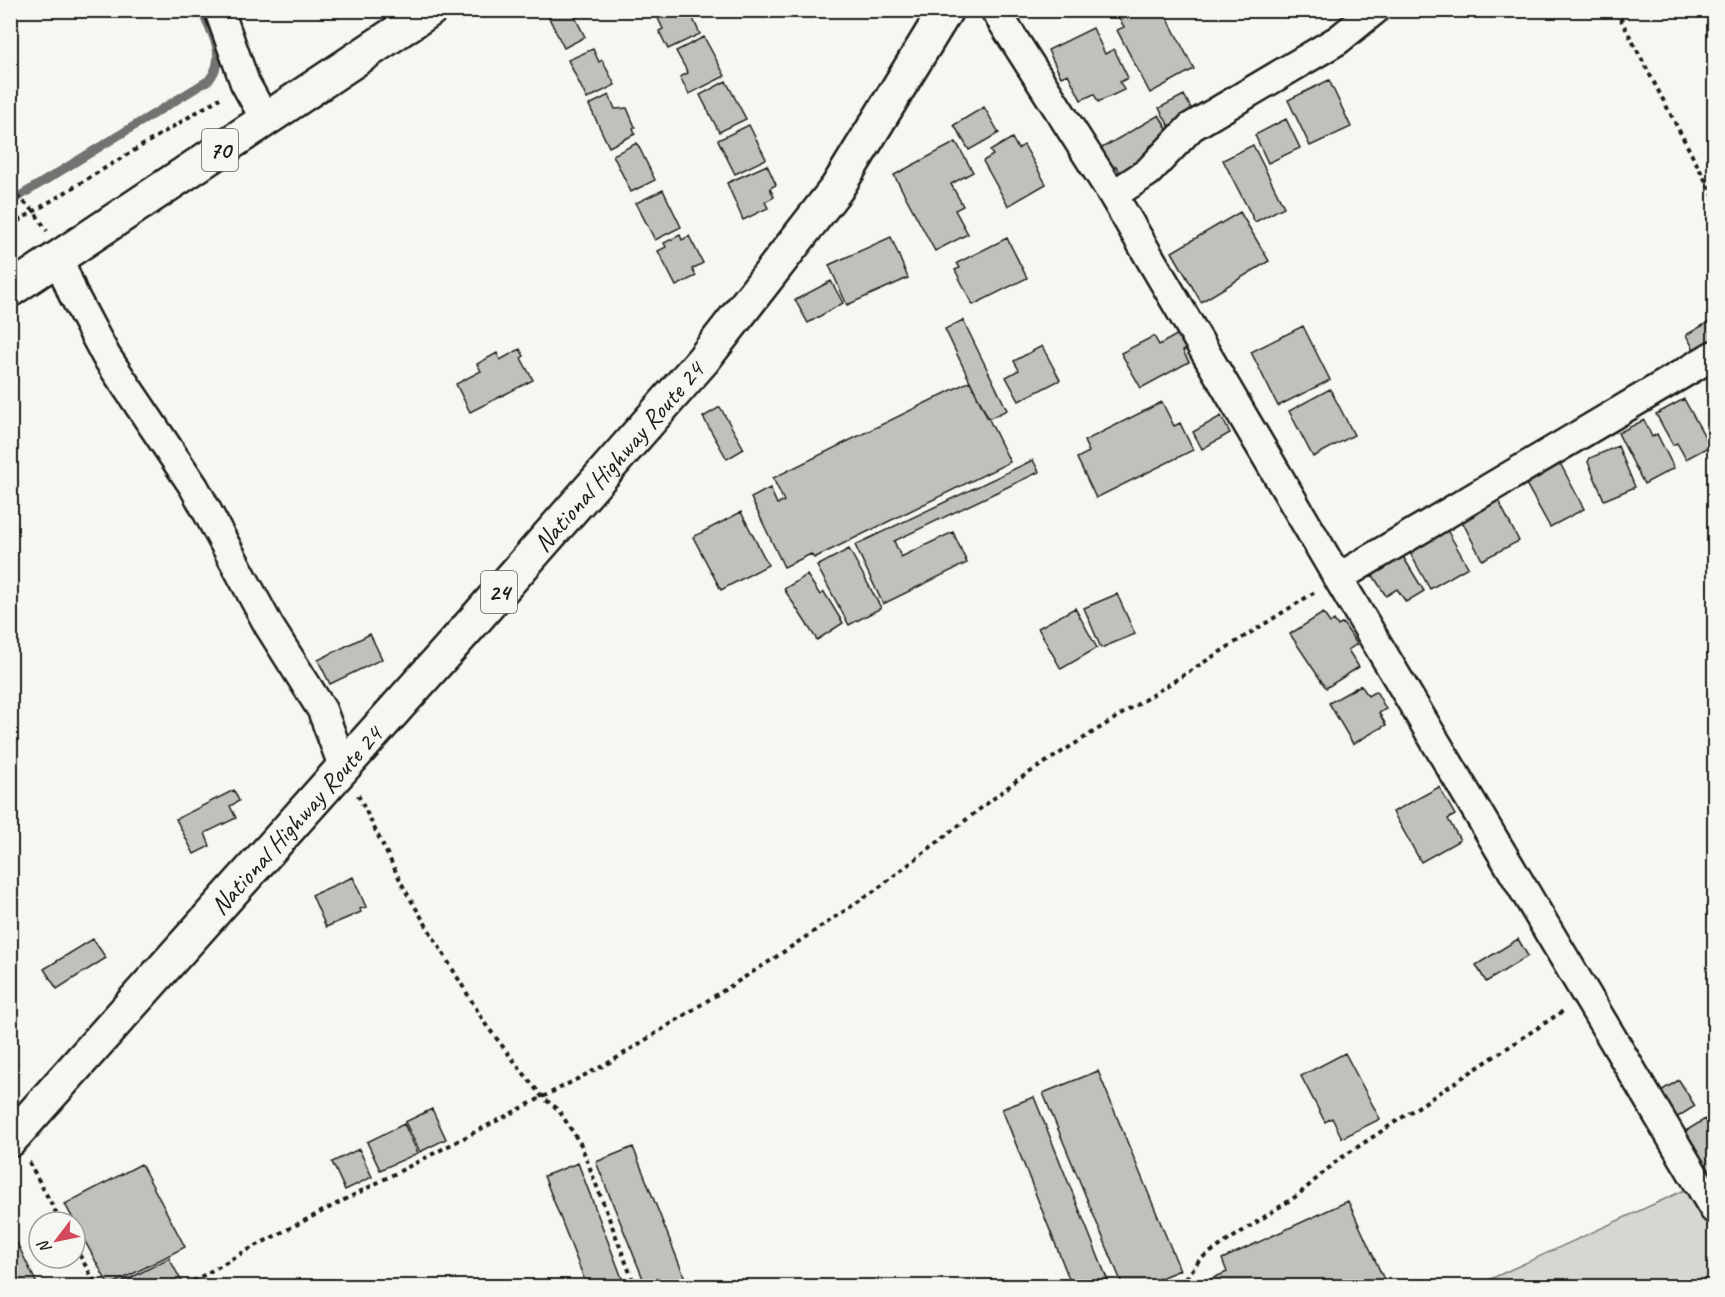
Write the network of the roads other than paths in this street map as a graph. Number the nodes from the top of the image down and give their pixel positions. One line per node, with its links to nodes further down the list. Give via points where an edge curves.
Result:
1 (219, 10): 6 (street, via 245,83)
2 (430, 10): 6 (main road, 70)
3 (946, 10): 12 (main road, National Highway Route 24 / 24, via 837,188 703,360)
4 (995, 10): 7 (street)
5 (1375, 10): 7 (street, via 1338,40 1191,128 1148,172)
6 (265, 119): 8 (main road, 70)
7 (1113, 195): 11 (street)
8 (59, 259): 9 (main road, 70); 12 (street, via 106,356 194,487 269,626 322,710)
9 (10, 290)
10 (1714, 355): 11 (street)
11 (1338, 578): 14 (street)
12 (343, 765): 13 (main road, National Highway Route 24 / 24)
13 (13, 1138)
14 (1714, 1209)

